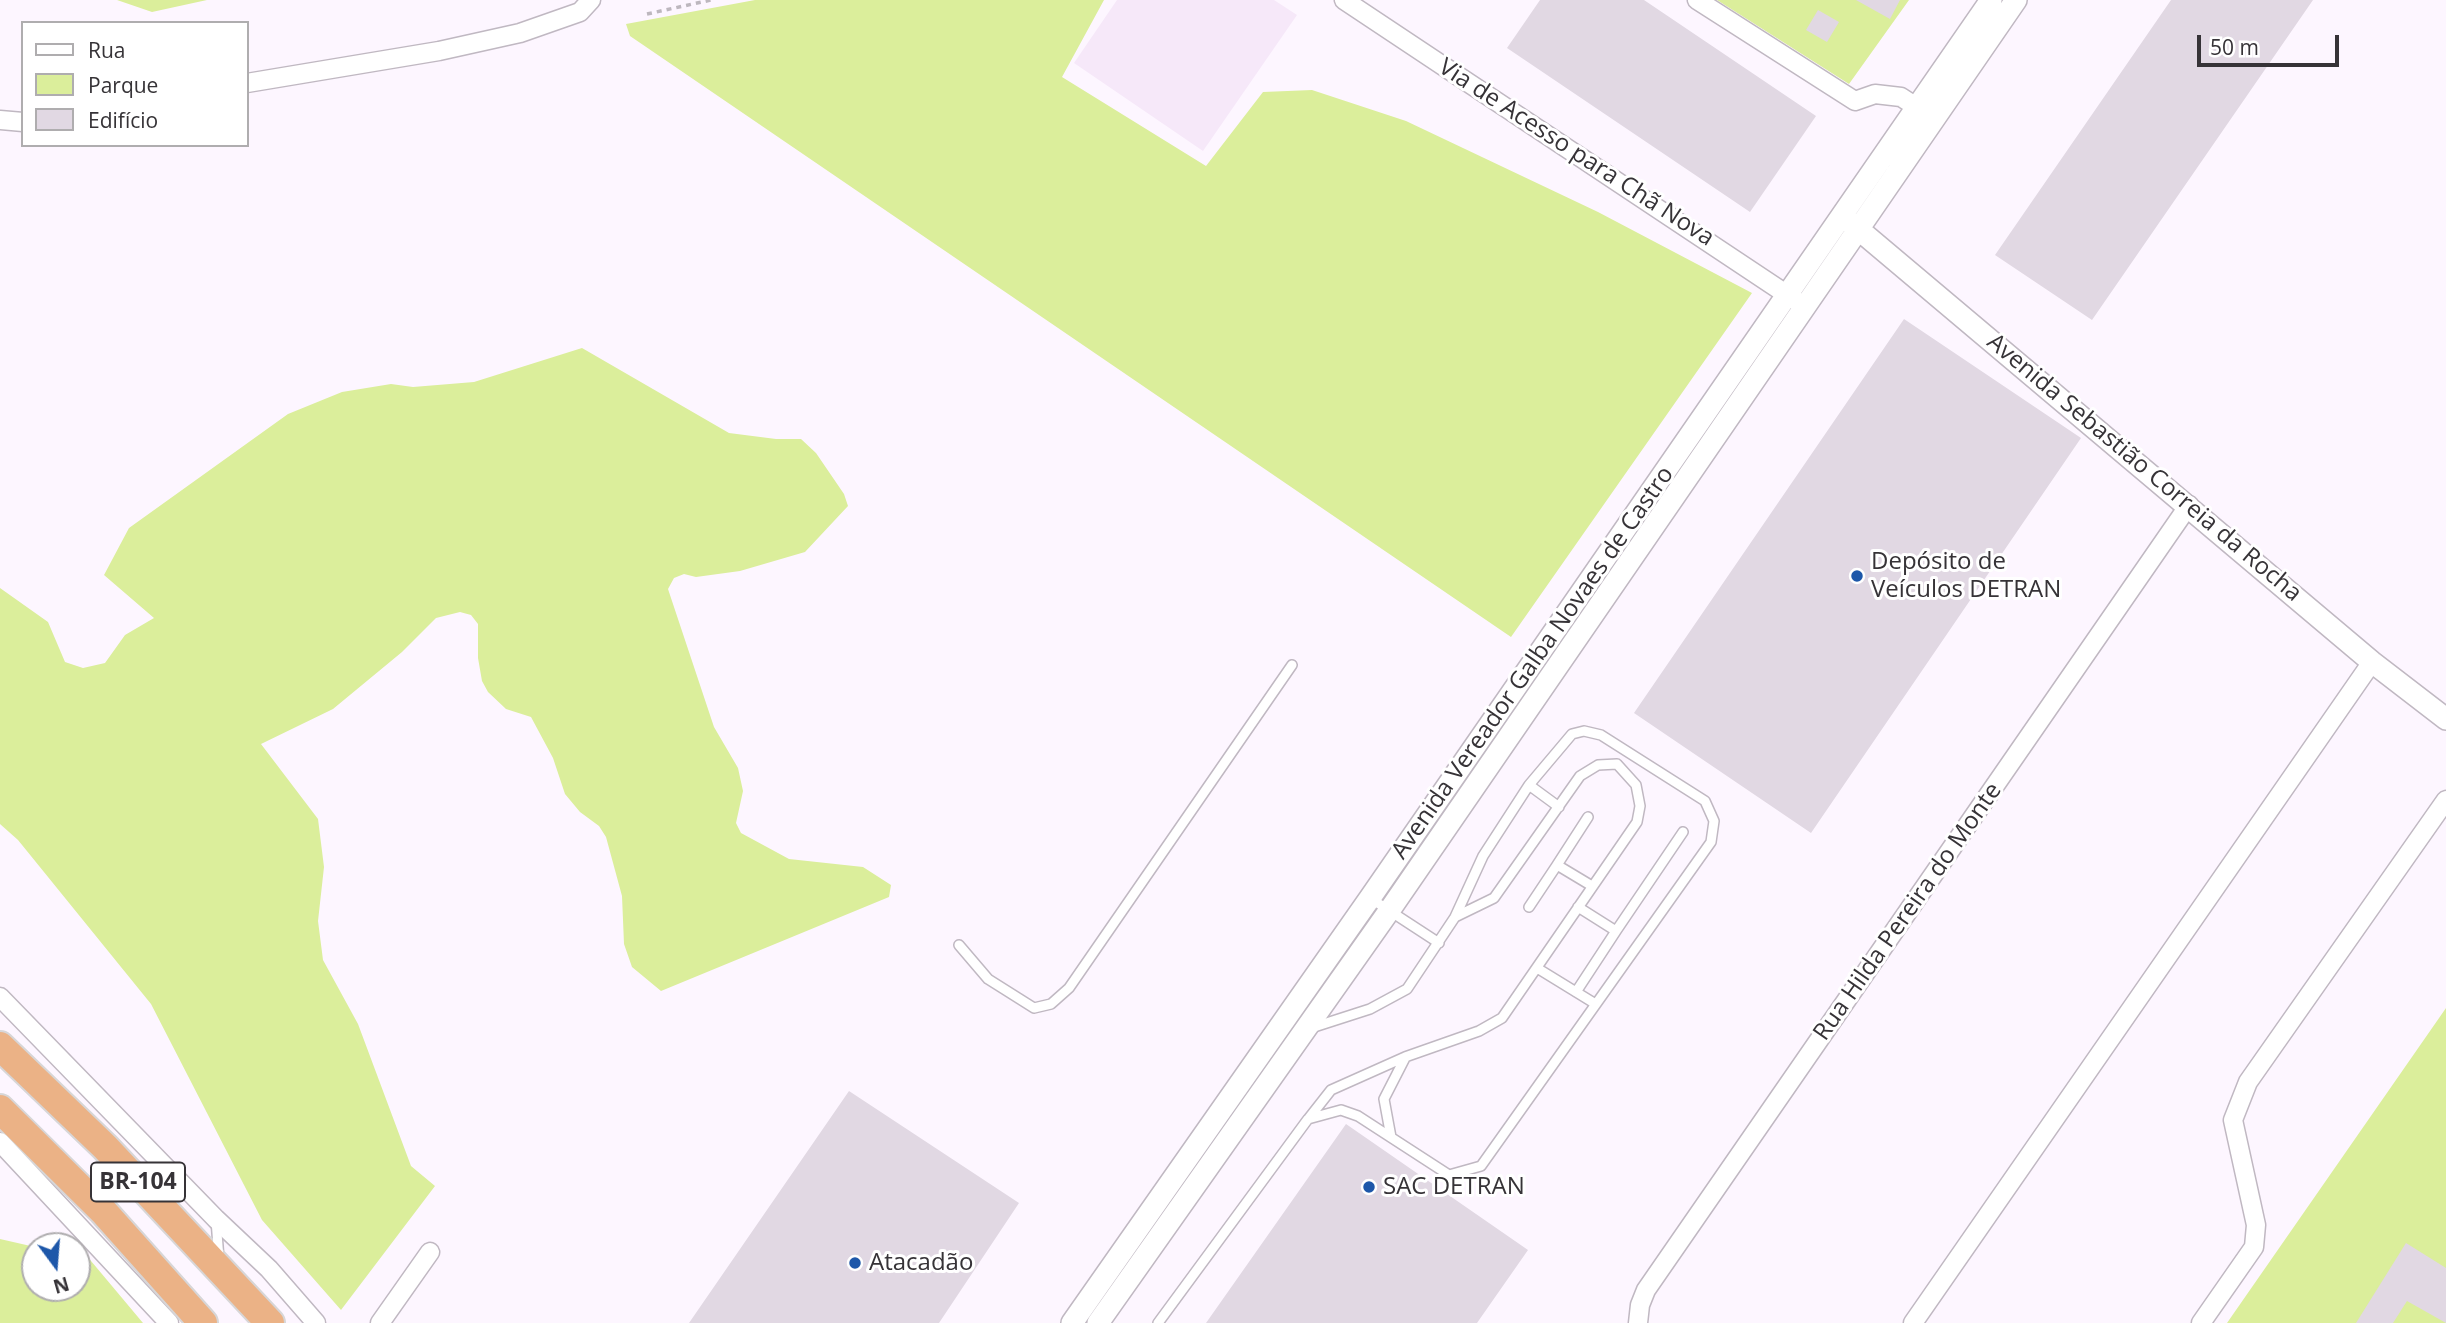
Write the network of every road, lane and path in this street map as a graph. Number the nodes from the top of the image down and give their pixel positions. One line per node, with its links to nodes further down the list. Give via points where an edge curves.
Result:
1 (591, 0): 8 (street, via 580,12 520,33)
2 (711, 0): 7 (path)
3 (1344, 0): 14 (street, Via de Acesso para Chã Nova)
4 (1697, 0): 9 (street, via 1856,101 1875,94 1901,97)
5 (1991, 0): 9 (street, Avenida Vereador Galba Novaes de Castro)
6 (2016, 0): 13 (street, Avenida Vereador Galba Novaes de Castro)
7 (647, 14)
8 (248, 83)
9 (1918, 108): 12 (street, Avenida Vereador Galba Novaes de Castro)
10 (0, 120): 11 (street)
11 (21, 122)
12 (1842, 216): 13 (street, Avenida Sebastião Correia da Rocha); 14 (street, Avenida Vereador Galba Novaes de Castro)
13 (1860, 230): 15 (street, Avenida Vereador Galba Novaes de Castro); 16 (street, Avenida Sebastião Correia da Rocha)
14 (1787, 294): 15 (street, Via de Acesso para Chã Nova); 27 (street, Avenida Vereador Galba Novaes de Castro)
15 (1806, 309): 30 (street, Avenida Vereador Galba Novaes de Castro)
16 (2189, 505): 17 (street, Avenida Sebastião Correia da Rocha); 59 (street, Rua Hilda Pereira do Monte, via 1646,1290)
17 (2372, 662): 19 (street, Avenida Sebastião Correia da Rocha); 60 (street)
18 (1292, 665): 34 (lane, via 1069,989 1051,1004 1034,1008 988,979)
19 (2446, 719)
20 (1530, 785): 22 (lane); 31 (lane, via 1483,856); 38 (lane, via 1572,734 1584,731 1601,735 1705,801 1714,821 1711,842)
21 (2446, 800): 61 (street, via 2248,1082 2233,1121 2256,1226 2254,1247)
22 (1559, 807): 26 (lane, via 1580,776 1598,765 1617,764 1636,785 1637,822); 31 (lane, via 1494,898)
23 (1588, 817): 25 (lane)
24 (1683, 832): 32 (lane)
25 (1557, 865): 26 (lane); 28 (lane)
26 (1592, 886): 29 (lane)
27 (1370, 898): 30 (lane); 56 (street, Avenida Vereador Galba Novaes de Castro)
28 (1529, 906)
29 (1578, 907): 32 (lane); 35 (lane)
30 (1389, 911): 33 (lane); 39 (street, Avenida Vereador Galba Novaes de Castro)
31 (1455, 917): 33 (lane)
32 (1616, 931): 36 (lane)
33 (1440, 943): 39 (lane, via 1407,989 1370,1009)
34 (959, 945)
35 (1537, 968): 36 (lane); 41 (lane, via 1502,1018)
36 (1576, 992): 38 (lane)
37 (0, 997): 48 (street)
38 (1594, 1003): 46 (lane, via 1481,1166 1449,1175)
39 (1306, 1029): 57 (street, Avenida Vereador Galba Novaes de Castro)
40 (0, 1046): 50 (highway, BR-104, via 105,1147)
41 (1405, 1057): 43 (lane, via 1331,1090); 46 (lane, via 1384,1098)
42 (0, 1109): 45 (highway, BR-104)
43 (1308, 1119): 46 (lane, via 1341,1110); 58 (lane)
44 (0, 1133): 45 (lane)
45 (29, 1137): 52 (highway, BR-104)
46 (1391, 1137)
47 (0, 1142): 51 (street)
48 (216, 1219): 50 (lane); 54 (street, via 269,1269)
49 (430, 1252): 55 (street)
50 (220, 1271): 53 (highway, BR-104)
51 (169, 1323)
52 (203, 1323)
53 (270, 1323)
54 (316, 1323)
55 (380, 1323)
56 (1072, 1323)
57 (1098, 1323)
58 (1158, 1323)
59 (1638, 1323)
60 (1913, 1323)
61 (2201, 1323)

